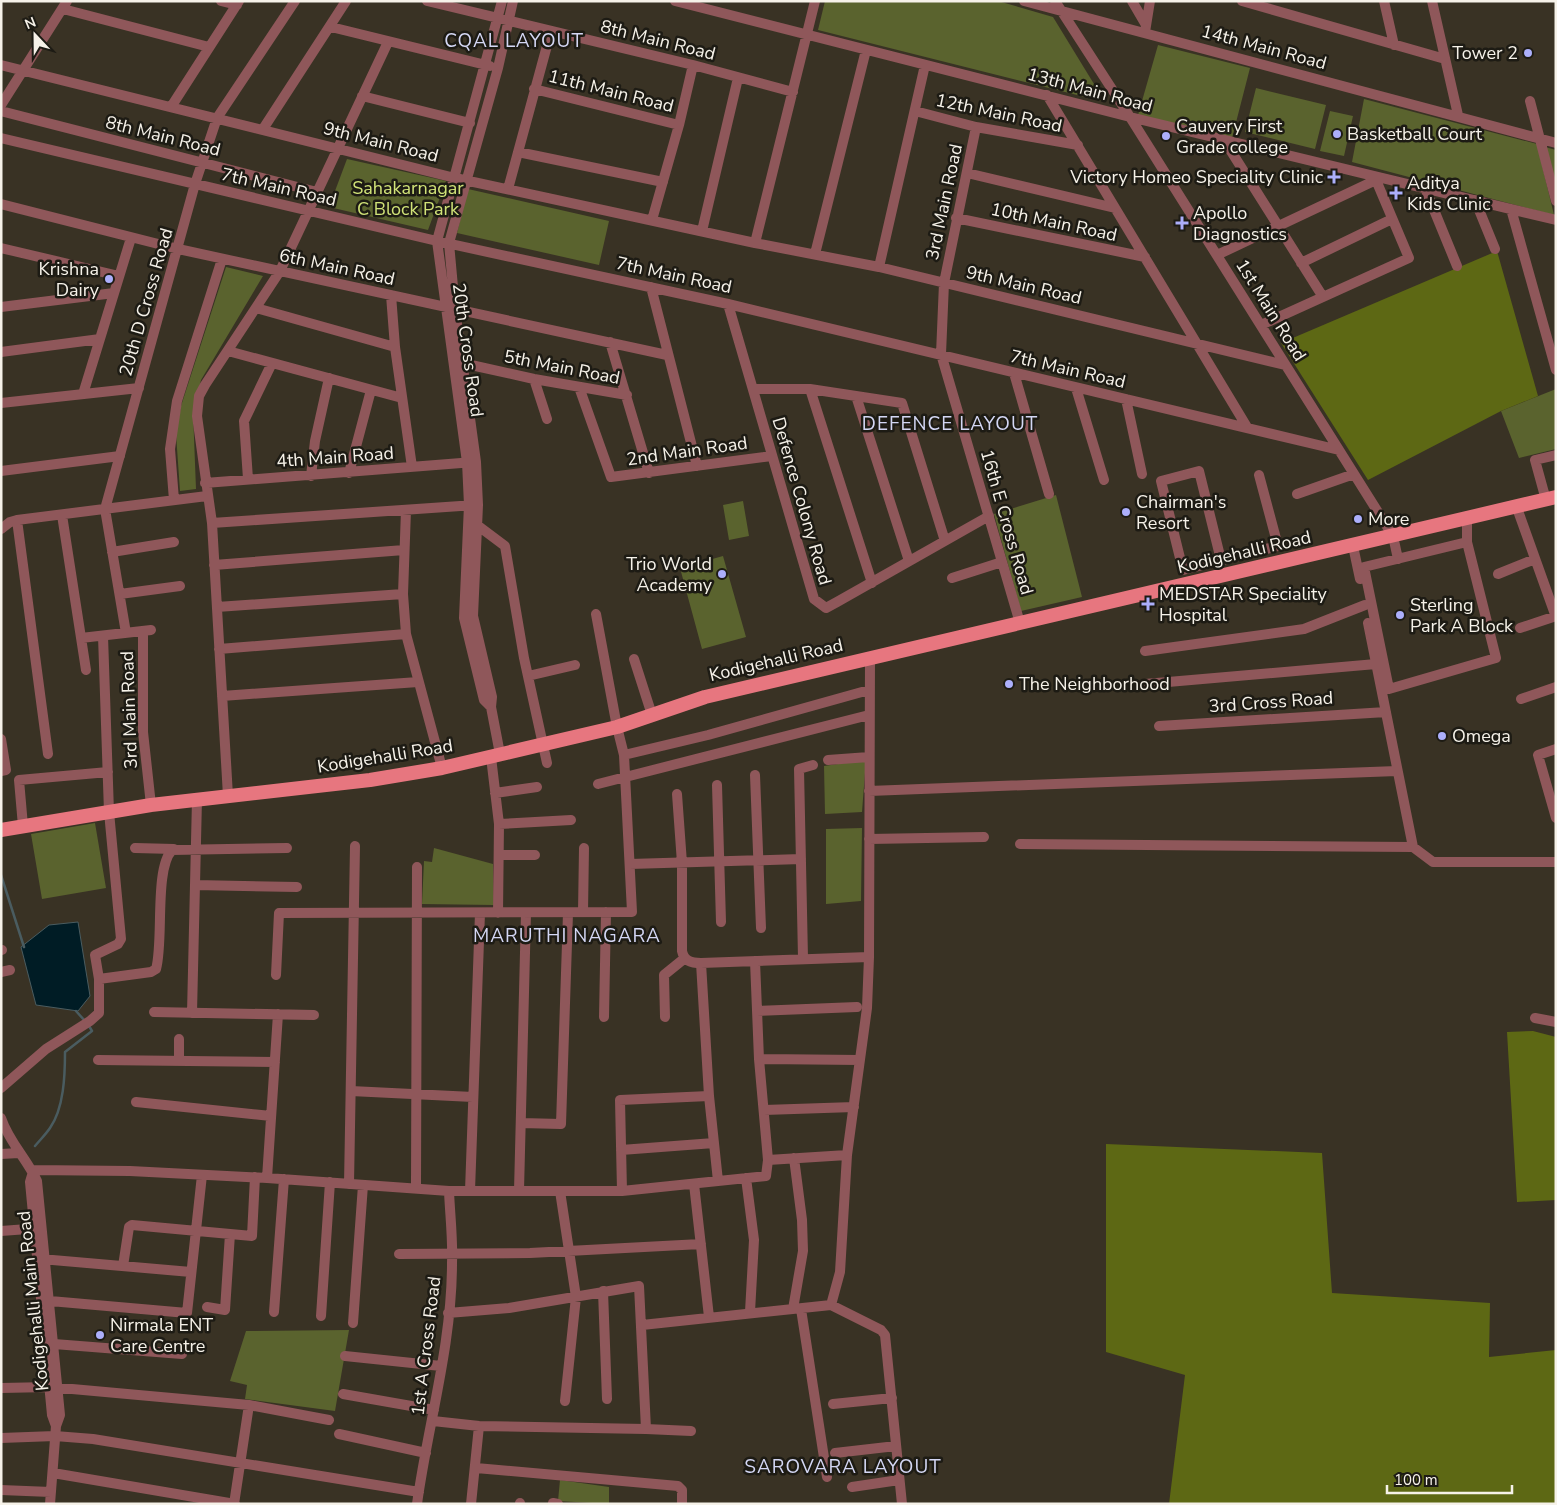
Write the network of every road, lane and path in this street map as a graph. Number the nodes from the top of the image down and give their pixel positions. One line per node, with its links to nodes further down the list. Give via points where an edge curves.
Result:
1 (221, 1): 16 (street)
2 (295, 1): 47 (street, 20th D Cross Road)
3 (346, 1): 20 (street)
4 (427, 1): 19 (street, 8th Main Road)
5 (502, 1): 19 (street, 20th Cross Road)
6 (513, 1): 19 (street, 20th Cross Road)
7 (675, 1): 23 (street, 13th Main Road)
8 (815, 1): 23 (street)
9 (1024, 1): 18 (street, 14th Main Road)
10 (1055, 1): 18 (street, 1st Main Road)
11 (1132, 1): 21 (street)
12 (1150, 1): 21 (street)
13 (1242, 1): 25 (street)
14 (1384, 1): 25 (street)
15 (1432, 1): 28 (street)
16 (238, 3): 26 (street)
17 (65, 5): 26 (street); 34 (street)
18 (1061, 12): 21 (street, 14th Main Road); 46 (street, 1st Main Road)
19 (503, 20): 22 (street, 8th Main Road); 29 (street, 20th Cross Road); 33 (street, 20th Cross Road)
20 (331, 26): 24 (street); 51 (street)
21 (1146, 28): 45 (street, 14th Main Road)
22 (551, 31): 30 (street, 8th Main Road); 36 (street)
23 (808, 34): 27 (street, 13th Main Road); 37 (street)
24 (388, 42): 29 (street); 39 (street)
25 (1394, 45): 28 (street)
26 (209, 47): 42 (street)
27 (866, 50): 31 (street, 13th Main Road); 87 (street)
28 (1445, 58): 45 (street)
29 (486, 64): 33 (street); 48 (street, 20th Cross Road)
30 (693, 64): 35 (street, 8th Main Road); 49 (street)
31 (925, 65): 38 (street, 13th Main Road); 44 (street)
32 (1, 66): 34 (street, 9th Main Road)
33 (498, 68): 61 (street, 20th Cross Road)
34 (22, 71): 41 (street); 42 (street, 9th Main Road)
35 (738, 78): 37 (street, 8th Main Road); 79 (street)
36 (534, 90): 49 (street, 11th Main Road); 58 (street)
37 (793, 92): 83 (street)
38 (1047, 95): 46 (street, 13th Main Road); 56 (street)
39 (362, 96): 48 (street); 57 (street)
40 (1530, 101): 53 (street)
41 (1, 105)
42 (170, 107): 47 (street, 9th Main Road)
43 (1, 111): 59 (street, 8th Main Road)
44 (915, 111): 50 (street, 12th Main Road); 93 (street)
45 (1458, 115): 53 (street, 14th Main Road)
46 (1130, 117): 54 (street, 13th Main Road); 88 (street, 1st Main Road)
47 (217, 118): 51 (street, 9th Main Road); 59 (street, 20th D Cross Road)
48 (470, 123): 61 (street, 20th Cross Road)
49 (679, 125): 63 (street)
50 (976, 127): 56 (street, 12th Main Road); 60 (street, 3rd Main Road)
51 (263, 129): 57 (street, 9th Main Road)
52 (1, 138): 64 (street, 7th Main Road)
53 (1539, 138): 55 (street, 14th Main Road); 69 (street)
54 (1224, 140): 62 (street, 13th Main Road); 78 (street)
55 (1556, 143)
56 (1078, 145): 71 (street)
57 (338, 148): 61 (street, 9th Main Road); 67 (street)
58 (518, 152): 63 (street); 66 (street)
59 (203, 162): 64 (street, 20th D Cross Road); 67 (street, 8th Main Road)
60 (966, 173): 71 (street); 74 (street, 3rd Main Road)
61 (460, 179): 66 (street, 9th Main Road); 81 (street, 20th Cross Road); 82 (street, 20th Cross Road)
62 (1375, 179): 65 (street, 13th Main Road); 75 (street); 78 (street)
63 (663, 182): 76 (street)
64 (195, 184): 73 (street, 7th Main Road); 85 (street, 20th D Cross Road)
65 (1425, 188): 68 (street, 13th Main Road); 92 (street)
66 (508, 189): 76 (street, 9th Main Road)
67 (317, 192): 73 (street)
68 (1475, 200): 72 (street, 13th Main Road); 86 (street)
69 (1556, 201)
70 (1, 204): 80 (street, 6th Main Road)
71 (1115, 208): 89 (street)
72 (1511, 209): 77 (street, 13th Main Road); 117 (street)
73 (308, 210): 81 (street, 7th Main Road); 94 (street)
74 (956, 218): 89 (street, 10th Main Road); 96 (street, 3rd Main Road)
75 (1392, 219): 91 (street); 100 (street, via 1409,258)
76 (652, 220): 79 (street, 9th Main Road)
77 (1556, 220)
78 (1278, 226): 88 (street); 91 (street)
79 (702, 231): 83 (street, 9th Main Road)
80 (131, 238): 85 (street, 6th Main Road); 95 (street)
81 (437, 241): 82 (street, 7th Main Road); 104 (street, 20th Cross Road)
82 (449, 243): 97 (street, 7th Main Road); 104 (street, 20th Cross Road)
83 (755, 243): 87 (street, 9th Main Road)
84 (1, 248): 95 (street)
85 (178, 249): 90 (street, 6th Main Road); 122 (street, 20th D Cross Road)
86 (1495, 249)
87 (815, 254): 93 (street, 9th Main Road)
88 (1217, 255): 105 (street, 1st Main Road)
89 (1145, 257): 108 (street)
90 (222, 259): 94 (street, 6th Main Road); 156 (street, via 178,401 170,449)
91 (1301, 263): 100 (street)
92 (1457, 266)
93 (879, 267): 96 (street, 9th Main Road)
94 (280, 271): 99 (street, 6th Main Road); 103 (street)
95 (119, 276): 98 (street)
96 (944, 283): 108 (street, 9th Main Road); 112 (street, 16th E Cross Road)
97 (651, 287): 101 (street, 7th Main Road); 113 (street)
98 (114, 293): 102 (street); 106 (street)
99 (391, 295): 104 (street, 6th Main Road); 109 (street)
100 (1322, 298): 105 (street)
101 (728, 304): 112 (street, 7th Main Road); 123 (street, Defence Colony Road)
102 (1, 307)
103 (256, 308): 109 (street); 110 (street)
104 (451, 308): 107 (street, 6th Main Road); 115 (street, 20th Cross Road); 139 (street, 20th Cross Road)
105 (1261, 326): 116 (street, 1st Main Road)
106 (100, 339): 111 (street); 127 (street)
107 (610, 342): 113 (street, 6th Main Road); 128 (street)
108 (1196, 342): 116 (street, 9th Main Road); 134 (street)
109 (395, 346): 130 (street)
110 (228, 351): 114 (street); 151 (street, via 205,385 198,403)
111 (1, 352)
112 (941, 354): 118 (street, 7th Main Road); 162 (street, 16th E Cross Road)
113 (667, 355): 140 (street)
114 (272, 363): 119 (street); 149 (street, via 244,421)
115 (462, 363): 120 (street, 5th Main Road); 139 (street, 20th Cross Road)
116 (1285, 365): 135 (street, 1st Main Road)
117 (1556, 370)
118 (1014, 373): 124 (street, 7th Main Road); 152 (street)
119 (329, 378): 126 (street); 148 (street)
120 (534, 380): 121 (street, 5th Main Road); 133 (street)
121 (579, 387): 128 (street, 5th Main Road); 144 (street, 2nd Main Road, via 611,477)
122 (139, 388): 127 (street); 137 (street, 20th D Cross Road)
123 (753, 388): 125 (street); 138 (street, Defence Colony Road)
124 (1076, 388): 131 (street, 7th Main Road); 150 (street)
125 (810, 389): 129 (street); 185 (street)
126 (371, 390): 130 (street); 143 (street)
127 (83, 394): 132 (street)
128 (627, 395): 144 (street)
129 (856, 396): 169 (street, via 902,403); 179 (street)
130 (402, 398): 141 (street)
131 (1126, 399): 134 (street, 7th Main Road); 145 (street)
132 (1, 403)
133 (547, 419)
134 (1247, 427): 135 (street, 7th Main Road)
135 (1339, 450): 146 (street, 1st Main Road)
136 (1556, 455): 155 (street, via 1536,460)
137 (120, 456): 142 (street); 159 (street, 20th D Cross Road)
138 (772, 456): 140 (street, 2nd Main Road); 185 (street, Defence Colony Road, via 814,599 826,608)
139 (471, 462): 141 (street, 4th Main Road); 157 (street, 20th Cross Road)
140 (697, 466): 144 (street, 2nd Main Road)
141 (412, 467): 143 (street, 4th Main Road)
142 (1, 471)
143 (349, 473): 148 (street, 4th Main Road)
144 (649, 473)
145 (1142, 474)
146 (1354, 474): 153 (street); 168 (street, 1st Main Road)
147 (1259, 475): 175 (street, via 1278,546)
148 (311, 476): 149 (street, 4th Main Road)
149 (248, 480): 151 (street, 4th Main Road)
150 (1104, 480)
151 (206, 483): 154 (street)
152 (1049, 494)
153 (1296, 494)
154 (207, 496): 156 (street); 165 (street)
155 (1551, 499): 158 (main road, Kodigehalli Road)
156 (174, 500): 159 (street)
157 (473, 505): 160 (street); 166 (street, 20th Cross Road); 213 (street, 20th Cross Road, via 464,618 484,700)
158 (1518, 508): 163 (main road, Kodigehalli Road); 177 (street)
159 (105, 509): 161 (street); 174 (street, 20th D Cross Road)
160 (406, 510): 165 (street); 173 (street)
161 (62, 515): 164 (street); 198 (street)
162 (988, 516): 169 (street, Defence Colony Road); 180 (street, 16th E Cross Road)
163 (1467, 519): 168 (main road, Kodigehalli Road); 171 (street)
164 (17, 520): 167 (street); 222 (street)
165 (212, 523): 181 (street)
166 (477, 526): 206 (street, via 505,546); 213 (street, 20th Cross Road, via 472,616 492,697)
167 (1, 529)
168 (1393, 536): 172 (main road, Kodigehalli Road); 176 (street, 1st Main Road)
169 (945, 541): 179 (street, Defence Colony Road)
170 (174, 542): 174 (street)
171 (1468, 542): 176 (street); 176 (street, via 1496,658 1389,689 1364,567)
172 (1353, 546): 182 (main road, Kodigehalli Road); 190 (street)
173 (404, 550): 181 (street); 188 (street)
174 (112, 552): 187 (street, 20th D Cross Road)
175 (1235, 557): 178 (street); 182 (street)
176 (1398, 558)
177 (1535, 559): 183 (street); 192 (street)
178 (1221, 560): 178 (street, via 1183,570 1161,480 1199,471)
179 (909, 561): 185 (street, Defence Colony Road)
180 (1002, 562): 184 (street); 193 (street, 16th E Cross Road)
181 (214, 566): 189 (street)
182 (1239, 572): 193 (main road, Kodigehalli Road)
183 (1498, 574)
184 (952, 578)
185 (872, 583)
186 (180, 586): 187 (street)
187 (120, 594): 195 (street, 20th D Cross Road)
188 (403, 594): 189 (street); 196 (street)
189 (217, 606): 199 (street)
190 (1365, 606): 200 (street, via 1304,629); 203 (street)
191 (596, 614): 218 (street)
192 (1556, 616): 194 (street)
193 (1020, 622): 201 (main road, Kodigehalli Road)
194 (1520, 628)
195 (126, 633): 197 (street, 3rd Main Road); 243 (street, 3rd Main Road, via 147,631 143,732)
196 (406, 634): 199 (street); 207 (street)
197 (103, 636): 198 (street, 3rd Main Road); 232 (street)
198 (81, 638): 205 (street)
199 (219, 649): 211 (street)
200 (1145, 651)
201 (870, 657): 210 (street); 215 (main road, Kodigehalli Road, via 699,698)
202 (634, 658): 215 (street)
203 (1376, 664): 208 (street); 214 (street)
204 (575, 665): 206 (street)
205 (86, 670)
206 (528, 676): 220 (street)
207 (418, 682): 211 (street); 229 (street)
208 (1145, 684)
209 (1556, 687): 212 (street)
210 (869, 690): 216 (street); 224 (street)
211 (222, 696): 241 (street)
212 (1521, 699)
213 (490, 707): 223 (street, 20th Cross Road)
214 (1386, 712): 217 (street, 3rd Cross Road); 231 (street)
215 (652, 715): 218 (main road, Kodigehalli Road)
216 (869, 715): 225 (street); 234 (street)
217 (1159, 726)
218 (617, 727): 220 (main road, Kodigehalli Road); 224 (street)
219 (1, 739): 230 (street, via 6,770)
220 (544, 744): 223 (main road, Kodigehalli Road); 227 (street)
221 (1556, 749): 245 (street, via 1538,755)
222 (48, 754)
223 (496, 755): 229 (main road, Kodigehalli Road); 239 (street, 20th Cross Road)
224 (624, 755): 234 (street)
225 (869, 757): 226 (street); 238 (street)
226 (828, 760)
227 (547, 764)
228 (813, 765): 262 (street, via 799,769)
229 (442, 768): 241 (main road, Kodigehalli Road, via 370,780)
230 (1, 770)
231 (1397, 771): 238 (street); 254 (street)
232 (108, 772): 244 (street); 248 (street, via 19,780)
233 (755, 775): 263 (street)
234 (625, 776): 235 (street); 267 (street)
235 (598, 784)
236 (717, 785): 264 (street)
237 (537, 788): 239 (street)
238 (869, 791): 251 (street)
239 (495, 793): 247 (street, 20th Cross Road)
240 (677, 794): 266 (street)
241 (228, 796): 242 (main road, Kodigehalli Road)
242 (197, 799): 243 (main road, Kodigehalli Road); 256 (street)
243 (151, 805): 244 (main road, Kodigehalli Road)
244 (110, 812): 248 (main road, Kodigehalli Road); 287 (street, via 122,936 118,944 95,955)
245 (1556, 818)
246 (571, 820): 247 (street)
247 (499, 824): 261 (street, 20th Cross Road)
248 (23, 826): 249 (main road, Kodigehalli Road)
249 (1, 830)
250 (984, 837): 251 (street)
251 (869, 839): 281 (street)
252 (1020, 844): 254 (street)
253 (355, 846): 274 (street)
254 (1413, 847): 265 (street, via 1433,862)
255 (135, 848): 259 (street)
256 (196, 848): 257 (street); 259 (street); 269 (street)
257 (287, 848)
258 (584, 848): 272 (street)
259 (174, 849): 287 (street, via 169,853 165,871 156,969)
260 (535, 854): 261 (street)
261 (499, 855): 277 (street, 20th Cross Road)
262 (801, 859): 263 (street); 283 (street)
263 (758, 860): 264 (street); 280 (street)
264 (719, 861): 266 (street); 279 (street)
265 (1556, 862)
266 (682, 863): 267 (street); 282 (street, via 682,951)
267 (630, 864): 273 (street, via 632,912)
268 (417, 867): 275 (street)
269 (195, 885): 270 (street); 291 (street)
270 (297, 887)
271 (568, 912): 272 (street); 278 (street); 314 (street, via 560,1124)
272 (583, 912): 273 (street)
273 (606, 912): 294 (street)
274 (354, 913): 275 (street); 286 (street, via 279,913); 305 (street)
275 (418, 913): 276 (street); 306 (street)
276 (480, 913): 277 (street); 308 (street)
277 (498, 913): 278 (street)
278 (526, 913): 314 (street)
279 (721, 922)
280 (761, 928)
281 (869, 957): 283 (street); 301 (street)
282 (685, 958): 285 (street); 295 (street, via 664,975)
283 (803, 958): 284 (street)
284 (755, 961): 285 (street); 289 (street)
285 (700, 963): 307 (street)
286 (276, 975)
287 (99, 979): 304 (street, via 99,1013 51,1045)
288 (858, 1007): 289 (street)
289 (758, 1011): 299 (street)
290 (154, 1012): 291 (street)
291 (192, 1013): 292 (street)
292 (278, 1014): 293 (street); 303 (street)
293 (314, 1015)
294 (604, 1017)
295 (665, 1017)
296 (1535, 1018): 297 (street)
297 (1556, 1022)
298 (179, 1039): 302 (street)
299 (759, 1059): 301 (street); 311 (street)
300 (98, 1060): 302 (street)
301 (860, 1060): 310 (street)
302 (179, 1061): 303 (street)
303 (275, 1062): 312 (street)
304 (1, 1088)
305 (351, 1091): 306 (street); 330 (street)
306 (417, 1094): 308 (street); 333 (street)
307 (709, 1096): 315 (street); 316 (street, via 620,1100)
308 (473, 1097): 335 (street)
309 (136, 1102): 312 (street)
310 (854, 1107): 311 (street); 319 (street)
311 (764, 1110): 321 (street)
312 (271, 1116): 325 (street)
313 (1, 1118): 317 (street, Kodigehalli Main Road)
314 (521, 1123): 336 (street)
315 (714, 1143): 316 (street); 328 (street)
316 (621, 1150): 338 (street)
317 (19, 1153): 318 (street); 322 (street, Kodigehalli Main Road)
318 (1, 1154)
319 (846, 1155): 320 (street); 353 (street, via 840,1272)
320 (794, 1158): 321 (street); 355 (street, via 803,1251)
321 (768, 1160): 326 (street, via 766,1176)
322 (33, 1171): 323 (street); 339 (street, Kodigehalli Main Road, via 37,1181)
323 (202, 1175): 324 (street); 341 (street)
324 (255, 1177): 325 (street); 342 (street, via 252,1236)
325 (267, 1178): 327 (street)
326 (746, 1178): 328 (street); 358 (street, via 754,1240)
327 (284, 1179): 329 (street); 356 (street)
328 (718, 1181): 331 (street)
329 (330, 1182): 330 (street); 359 (street)
330 (349, 1184): 332 (street)
331 (694, 1184): 338 (street); 343 (street)
332 (364, 1185): 333 (street); 361 (street)
333 (416, 1189): 334 (street)
334 (449, 1191): 335 (street); 346 (street, 1st A Cross Road)
335 (470, 1191): 336 (street)
336 (519, 1191): 337 (street)
337 (560, 1191): 338 (street); 344 (street)
338 (622, 1191)
339 (38, 1228): 340 (street); 347 (street, Kodigehalli Main Road)
340 (1, 1231)
341 (196, 1231): 342 (street); 348 (street, via 132,1225 129,1227); 349 (street)
342 (230, 1234): 354 (street, via 225,1310)
343 (701, 1244): 344 (street); 360 (street)
344 (568, 1250): 346 (street); 351 (street)
345 (399, 1254): 346 (street)
346 (452, 1255): 357 (street, 1st A Cross Road)
347 (41, 1260): 348 (street); 352 (street, Kodigehalli Main Road); 368 (street, Kodigehalli Main Road)
348 (123, 1266): 349 (street)
349 (191, 1272): 352 (street, via 187,1313)
350 (603, 1292): 351 (street); 362 (street, via 639,1286); 371 (street)
351 (576, 1297): 357 (street, via 509,1308); 372 (street)
352 (50, 1301): 363 (street, Kodigehalli Main Road)
353 (831, 1305): 355 (street); 370 (street, via 885,1335)
354 (207, 1307)
355 (797, 1309): 358 (street); 389 (street)
356 (274, 1312)
357 (448, 1312): 366 (street, 1st A Cross Road)
358 (750, 1312): 360 (street)
359 (322, 1316)
360 (709, 1317): 362 (street)
361 (353, 1323)
362 (642, 1325): 378 (street)
363 (54, 1344): 364 (street); 368 (street, Kodigehalli Main Road)
364 (182, 1354)
365 (345, 1356): 366 (street)
366 (442, 1366): 375 (street, 1st A Cross Road)
367 (1, 1388): 368 (street)
368 (54, 1388): 374 (street); 380 (street, Kodigehalli Main Road, via 60,1415)
369 (343, 1394): 375 (street)
370 (892, 1398): 373 (street); 383 (street)
371 (607, 1399)
372 (565, 1400)
373 (833, 1404)
374 (248, 1405): 376 (street); 386 (street)
375 (434, 1416): 377 (street); 384 (street, 1st A Cross Road)
376 (329, 1420)
377 (479, 1426): 378 (street); 387 (street)
378 (646, 1429): 379 (street)
379 (692, 1430)
380 (55, 1431): 382 (street); 386 (street); 388 (street, Kodigehalli Main Road)
381 (339, 1434): 384 (street)
382 (1, 1438)
383 (896, 1446): 385 (street); 390 (street)
384 (426, 1453): 394 (street, 1st A Cross Road)
385 (835, 1453)
386 (240, 1464): 394 (street); 397 (street)
387 (476, 1468): 399 (street); 401 (street, via 678,1486 682,1490)
388 (53, 1473): 393 (street, Kodigehalli Main Road); 397 (street)
389 (827, 1477)
390 (900, 1480): 391 (street); 402 (street)
391 (852, 1486)
392 (1, 1490): 393 (street)
393 (51, 1492): 396 (street, Kodigehalli Main Road)
394 (419, 1492): 398 (street, 1st A Cross Road)
395 (553, 1503): 400 (street)
396 (50, 1504)
397 (234, 1504)
398 (417, 1504)
399 (472, 1504)
400 (558, 1504)
401 (682, 1504)
402 (902, 1504)

